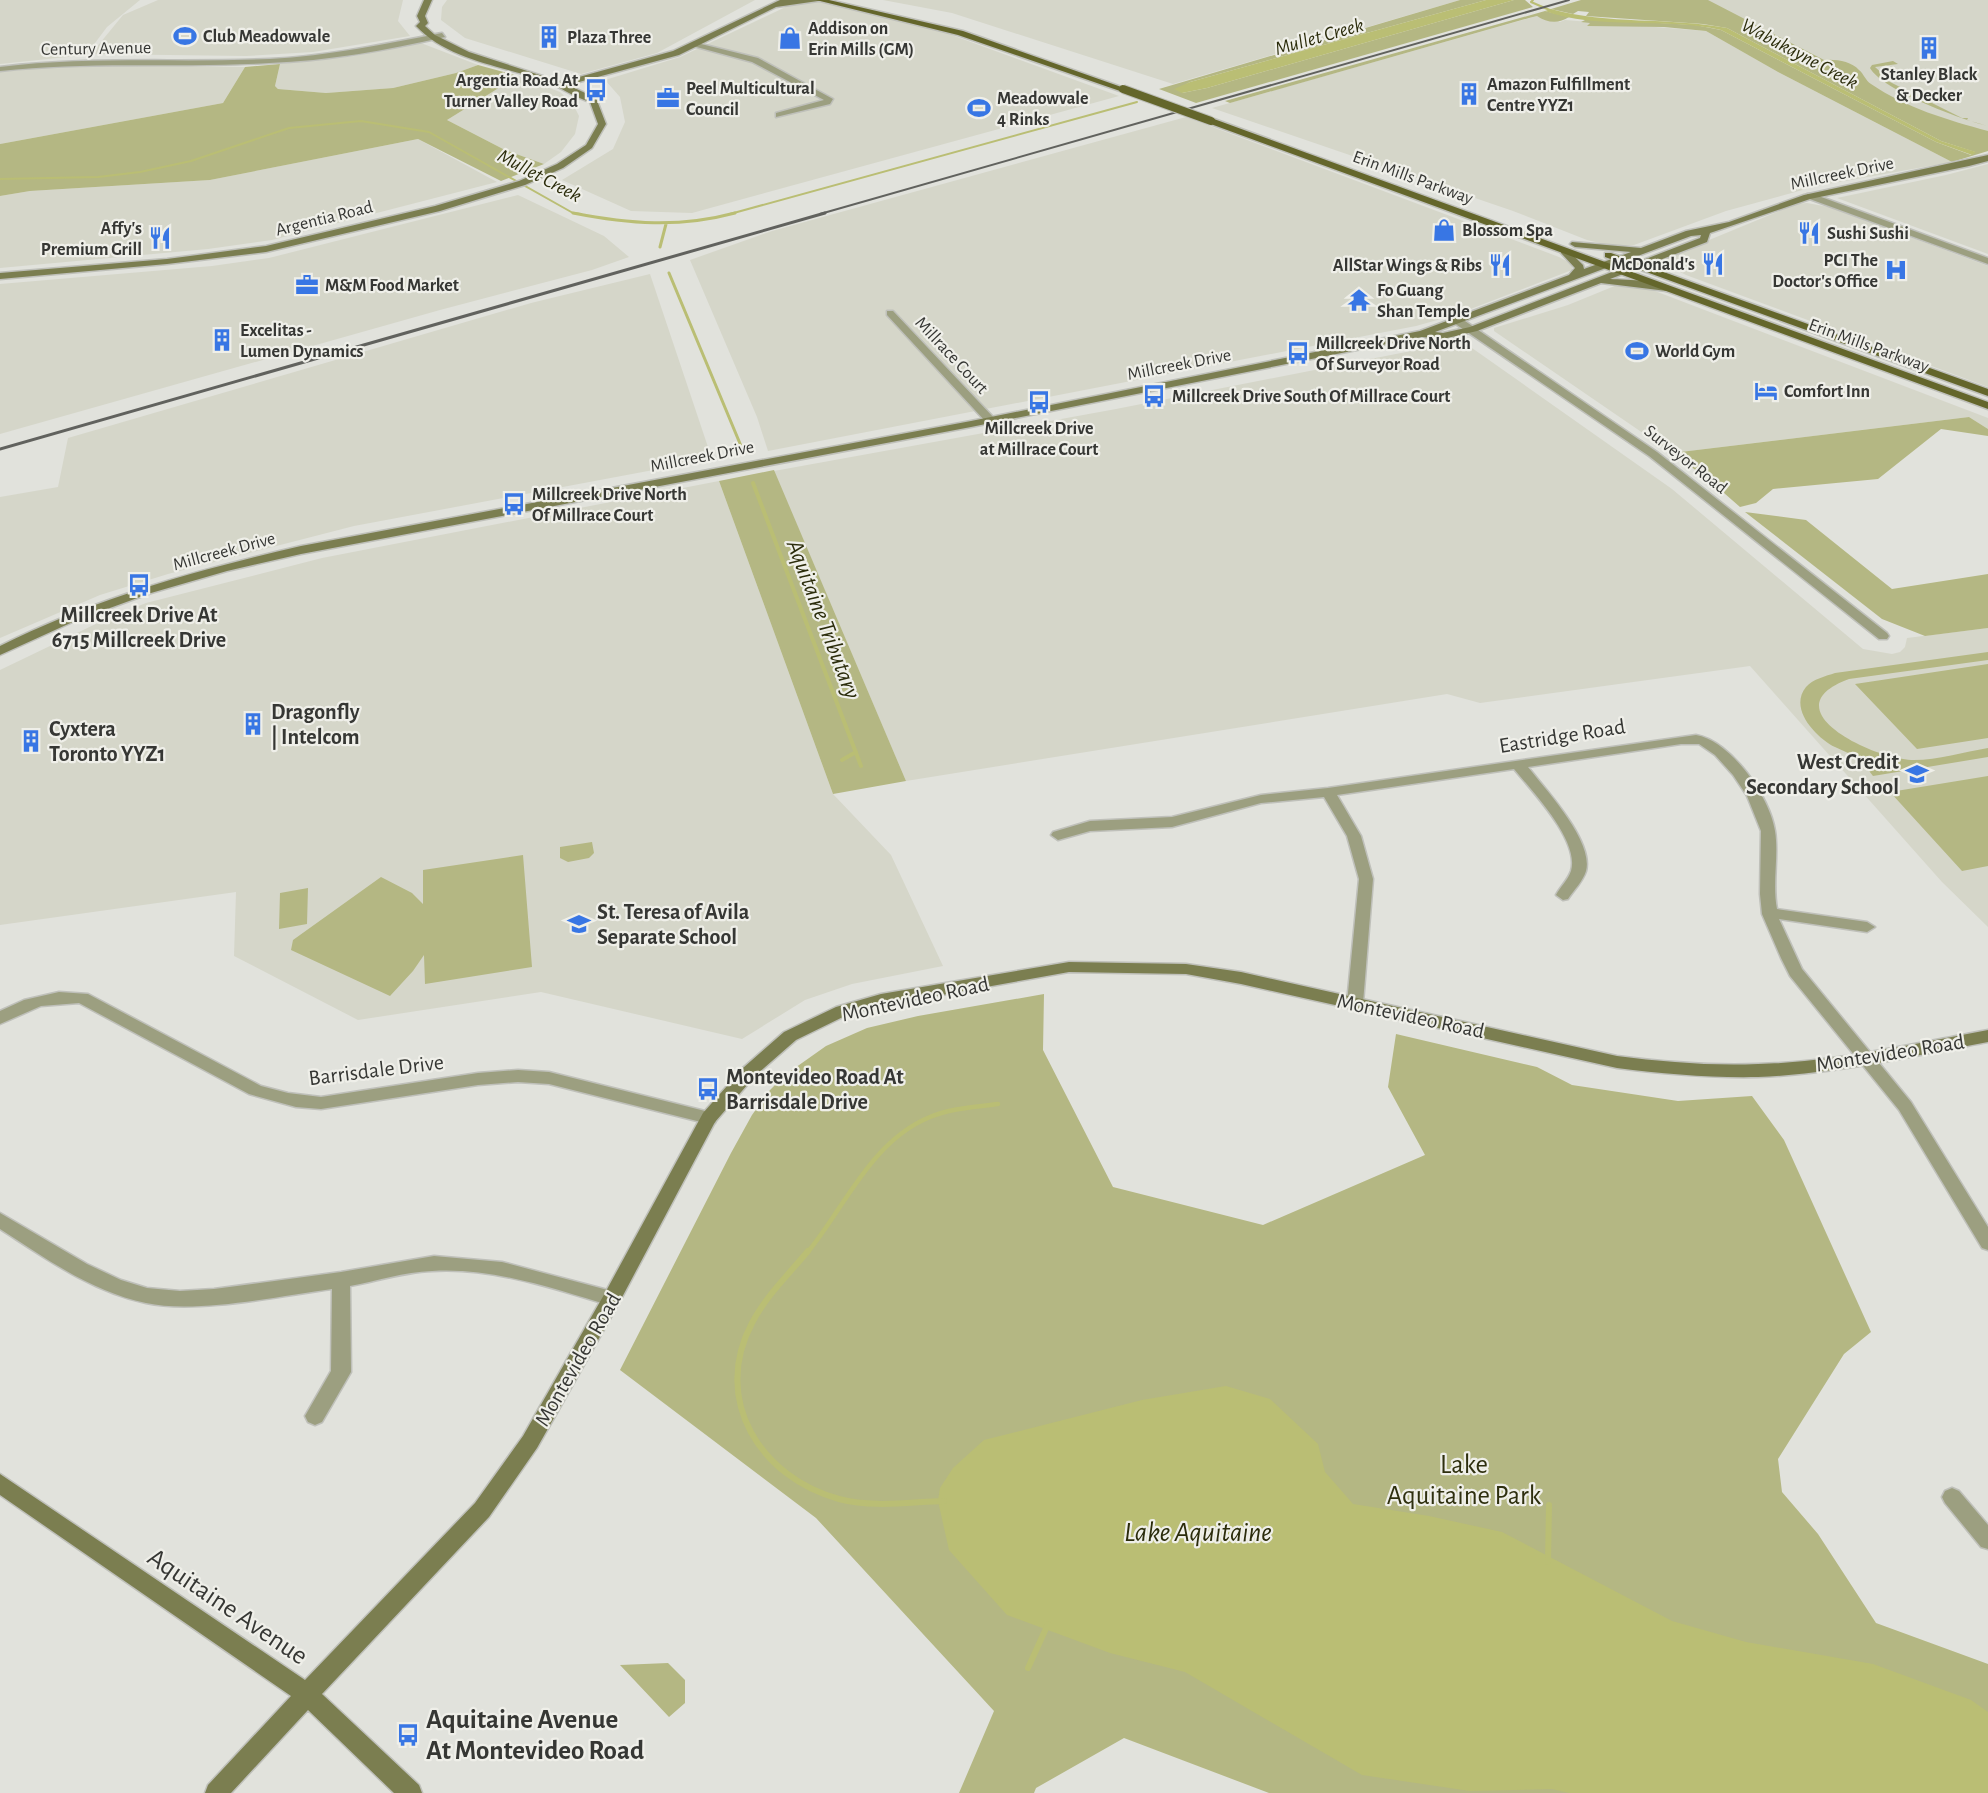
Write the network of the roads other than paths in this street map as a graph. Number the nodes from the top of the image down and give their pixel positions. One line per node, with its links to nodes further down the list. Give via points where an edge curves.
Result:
1 (428, 0): 8 (street, via 421,16)
2 (773, 0): 7 (street, via 742,16)
3 (786, 0): 6 (street)
4 (821, 0): 6 (street, via 791,2); 16 (main road, Erin Mills Parkway, bridge, via 968,35)
5 (859, 0): 16 (main road, Erin Mills Parkway, via 993,35)
6 (768, 10): 7 (street)
7 (742, 20): 11 (street)
8 (424, 23): 9 (street, via 431,24); 10 (street, via 420,26)
9 (442, 35): 10 (street, Century Avenue); 13 (street)
10 (430, 37): 12 (street, Century Avenue, via 302,58 249,62 111,60); 13 (street, via 456,49)
11 (696, 44): 13 (street, via 664,58); 15 (street, via 755,60 829,99)
12 (0, 69)
13 (570, 84): 14 (street, via 581,97); 14 (street, Argentia Road, via 596,95)
14 (592, 100): 28 (street, Argentia Road, via 600,111 602,126 590,144 571,160 509,188 267,249)
15 (779, 115)
16 (1216, 119): 20 (main road, Erin Mills Parkway); 22 (main road, Erin Mills Parkway)
17 (1988, 158): 18 (street, Millcreek Drive, via 1924,175)
18 (1809, 196): 19 (street, Millcreek Drive); 24 (street)
19 (1706, 232): 21 (street, Millcreek Drive, via 1689,233); 26 (street, Millcreek Drive, via 1704,240)
20 (1575, 244): 21 (street); 23 (main road, Erin Mills Parkway)
21 (1649, 248): 23 (street, Millcreek Drive)
22 (1564, 251): 25 (main road, Erin Mills Parkway); 29 (street, via 1580,267)
23 (1620, 259): 25 (street, Millcreek Drive); 26 (main road, Erin Mills Parkway)
24 (1988, 261)
25 (1605, 265): 27 (main road, Erin Mills Parkway); 29 (street, Millcreek Drive)
26 (1638, 265): 27 (street, Millcreek Drive); 38 (main road, Erin Mills Parkway)
27 (1623, 271): 30 (street, Millcreek Drive); 32 (main road, Erin Mills Parkway)
28 (0, 276)
29 (1569, 279): 31 (street, Millcreek Drive)
30 (1587, 285): 32 (street, via 1623,282); 33 (street, Millcreek Drive)
31 (1544, 289): 33 (street); 35 (street, Millcreek Drive)
32 (1672, 290): 39 (main road, Erin Mills Parkway)
33 (1561, 296): 36 (street, Millcreek Drive)
34 (890, 313): 40 (street, Millrace Court)
35 (1458, 321): 36 (street, Surveyor Road); 37 (street, Millcreek Drive)
36 (1473, 329): 37 (street, Millcreek Drive, via 1443,336); 41 (street, Surveyor Road, via 1653,454)
37 (1422, 334): 40 (street, Millcreek Drive)
38 (1988, 393)
39 (1988, 406)
40 (990, 420): 42 (street, Millcreek Drive, via 251,561 110,604)
41 (1883, 636)
42 (0, 651)
43 (1518, 764): 44 (street, Eastridge Road); 46 (street, via 1575,843 1579,869); 47 (street, Eastridge Road, via 1681,740 1696,739 1710,744 1725,756 1763,810 1768,830)
44 (1328, 792): 45 (street, Eastridge Road, via 1261,799 1172,822 1090,826); 49 (street, via 1354,836 1366,879)
45 (1058, 835)
46 (1563, 895)
47 (1770, 913): 48 (street); 52 (street, Eastridge Road, via 1796,972)
48 (1867, 927)
49 (1355, 1002): 52 (street, Montevideo Road, via 1617,1062 1667,1069 1779,1069); 53 (street, Montevideo Road, via 1186,969 1069,967 881,1000 842,1011 790,1036 749,1072)
50 (0, 1018): 53 (street, Barrisdale Drive, via 43,999 82,998 255,1090 300,1103 478,1079 549,1077)
51 (1988, 1036): 52 (street, Montevideo Road)
52 (1867, 1059): 55 (street, Eastridge Road, via 1905,1106)
53 (709, 1118): 57 (street, Montevideo Road)
54 (0, 1220): 56 (street, via 78,1268 134,1293 203,1297)
55 (1988, 1244)
56 (341, 1280): 57 (street, via 432,1263 468,1264 518,1272); 58 (street, via 341,1372)
57 (612, 1298): 62 (street, Montevideo Road, via 522,1455 482,1510)
58 (315, 1416)
59 (0, 1483): 62 (street, Aquitaine Avenue)
60 (1952, 1497): 61 (street)
61 (1988, 1540)
62 (307, 1694): 63 (street, Montevideo Road); 64 (street, Aquitaine Avenue)
63 (216, 1793)
64 (411, 1793)

